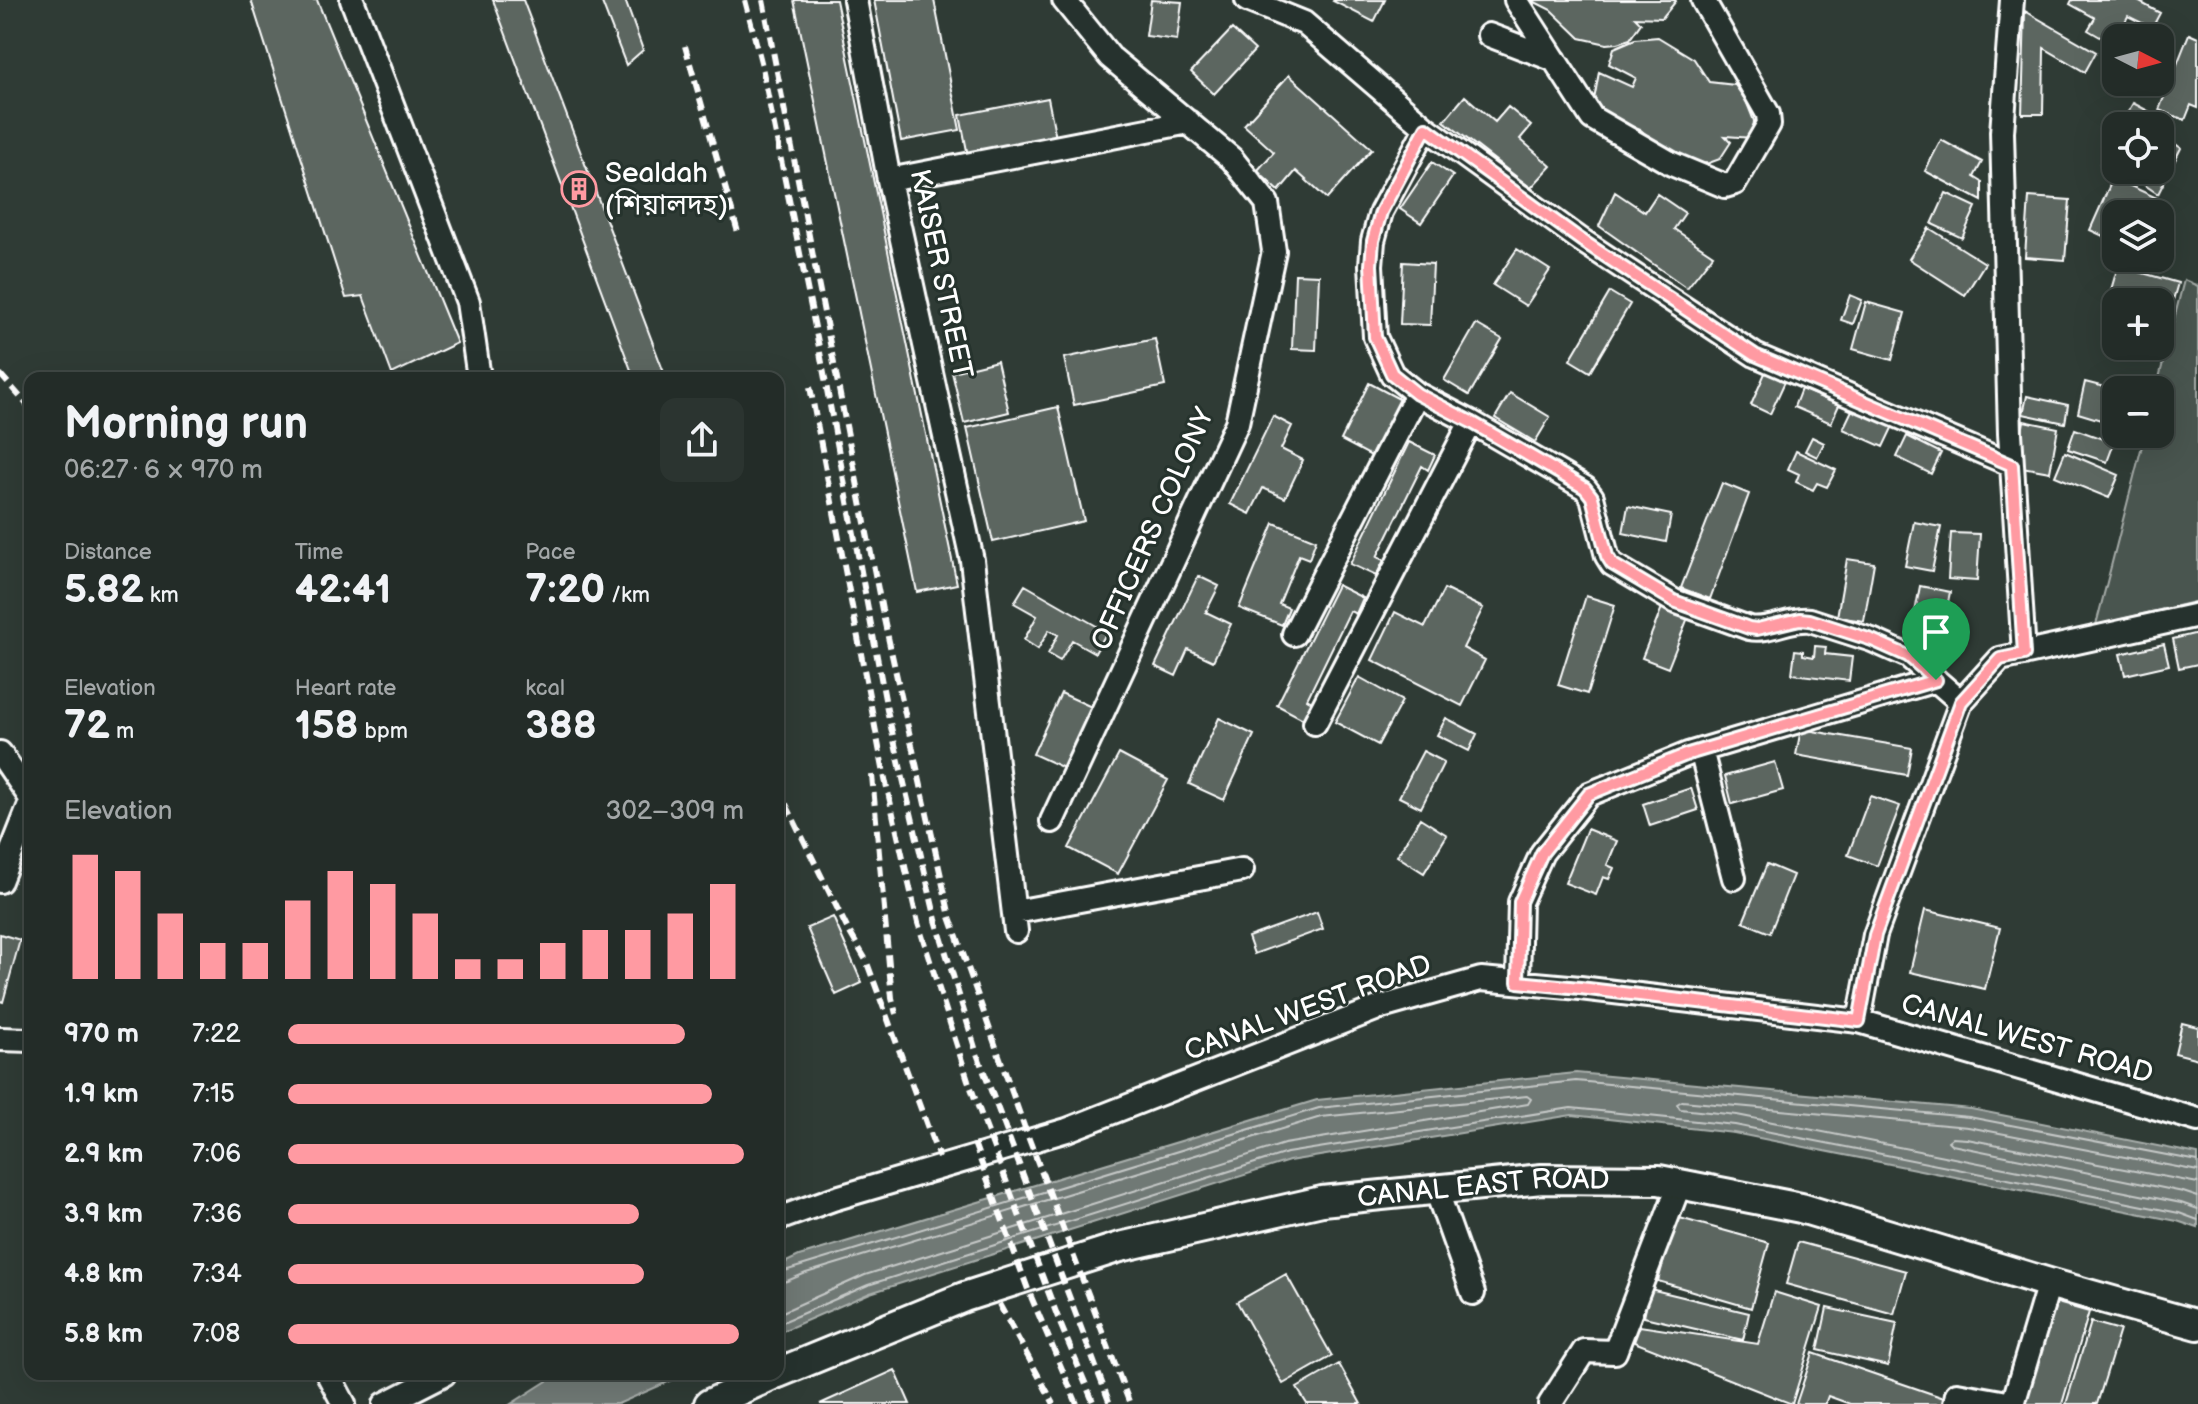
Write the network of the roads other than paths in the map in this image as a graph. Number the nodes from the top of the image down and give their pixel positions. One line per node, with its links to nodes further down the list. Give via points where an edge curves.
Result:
1 (352, 0): 13 (street, via 468,302)
2 (855, 0): 12 (street, KAISER STREET)
3 (1064, 0): 10 (street, OFFICERS COLONY, via 1110,57)
4 (1247, 0): 11 (street, via 1304,23)
5 (1516, 0): 9 (street)
6 (1703, 0): 9 (street, via 1768,114 1769,124 1735,183 1725,186 1672,164 1592,118)
7 (2012, 0): 16 (street, via 2002,132)
8 (1489, 35): 9 (street)
9 (1555, 60)
10 (1189, 122): 12 (street); 27 (street, OFFICERS COLONY, via 1232,159 1267,203 1274,251 1237,423)
11 (1426, 128): 14 (street, via 1381,212 1371,265 1375,337 1392,374); 16 (street, via 1581,240 1755,355)
12 (889, 180): 28 (street, KAISER STREET, via 972,560 1016,922)
13 (478, 372)
14 (1417, 394): 15 (street); 18 (street)
15 (1471, 422): 20 (street, via 1585,488 1612,564 1674,601 1757,629 1810,620 1908,656); 22 (street)
16 (2012, 465): 19 (street)
17 (2198, 615): 19 (street)
18 (1294, 634)
19 (2024, 654): 21 (street, via 2000,659)
20 (1936, 680): 21 (street); 23 (street)
21 (1961, 702): 32 (street, via 1875,935)
22 (1315, 723)
23 (1701, 750): 29 (street); 31 (street, via 1589,794 1542,853 1520,902)
24 (0, 753): 25 (street)
25 (24, 788)
26 (24, 820): 30 (street)
27 (1052, 821)
28 (1242, 870)
29 (1734, 878)
30 (0, 881)
31 (1518, 982): 32 (street, CANAL WEST ROAD); 38 (street, CANAL WEST ROAD, via 1481,979 1378,1008 1067,1130)
32 (1859, 1021): 35 (street, CANAL WEST ROAD)
33 (0, 1039): 34 (street)
34 (24, 1040)
35 (2198, 1120)
36 (1680, 1183): 37 (main road, CANAL EAST ROAD, via 1542,1179); 39 (main road, CANAL EAST ROAD, via 1801,1208); 49 (street, via 1615,1352 1584,1351)
37 (1436, 1189): 40 (street); 42 (main road, CANAL EAST ROAD, via 1322,1201 1120,1247 964,1297)
38 (784, 1217)
39 (2049, 1283): 41 (main road, CANAL EAST ROAD); 51 (street)
40 (1473, 1293)
41 (2198, 1325)
42 (784, 1370)
43 (331, 1380): 46 (street)
44 (432, 1380): 47 (street)
45 (761, 1380): 48 (main road, CANAL EAST ROAD)
46 (344, 1404)
47 (385, 1404)
48 (709, 1404)
49 (1550, 1404)
50 (1955, 1404): 51 (street, via 1957,1394)
51 (2013, 1404)

